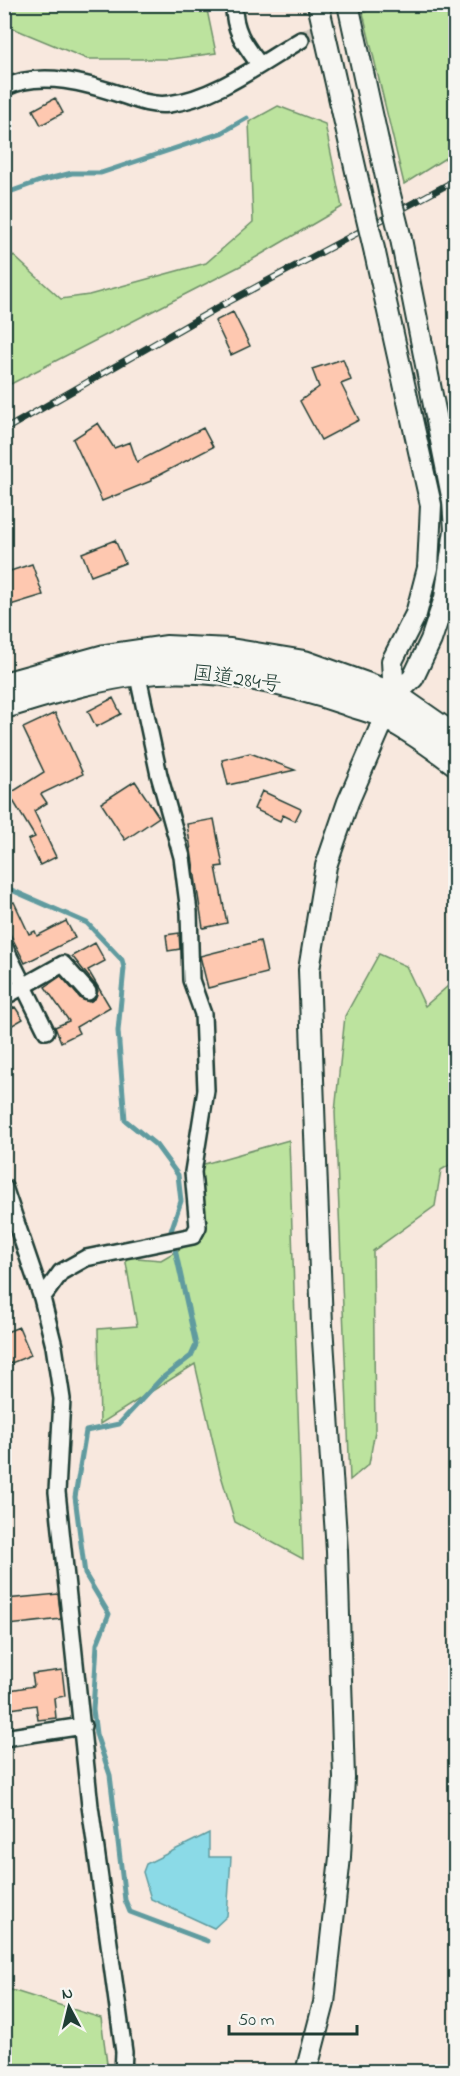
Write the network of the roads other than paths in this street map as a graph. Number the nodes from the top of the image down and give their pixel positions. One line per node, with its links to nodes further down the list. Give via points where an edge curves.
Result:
1 (234, 4): 5 (street, via 239,37)
2 (318, 4): 10 (street, bridge, via 431,505 428,568 416,614 392,661)
3 (348, 4): 10 (street, bridge, via 401,240 453,501 455,530 452,570 431,640 413,678)
4 (301, 40): 5 (street)
5 (259, 64): 6 (street, via 226,83 167,105 70,81 35,80)
6 (4, 88)
7 (137, 672): 9 (highway, 国道284号, via 72,683); 10 (highway, 国道284号, via 173,669 245,674); 19 (street, via 182,857 191,980 203,1014 206,1090 193,1172 198,1227 193,1236 86,1258 62,1272)
8 (4, 686): 10 (highway, 国道284号, via 105,658 166,650 230,652 304,664)
9 (4, 705)
10 (390, 706): 11 (highway, 国道284号); 12 (highway, 国道284号); 23 (street, via 348,802 326,866 309,970 344,1778 340,1857 324,2003)
11 (456, 739)
12 (456, 762)
13 (4, 946): 14 (street)
14 (23, 986): 15 (street, via 63,964); 16 (street); 17 (street)
15 (88, 992)
16 (4, 997)
17 (46, 1031)
18 (4, 1187): 19 (street)
19 (42, 1298): 20 (street, via 62,1399 57,1492)
20 (83, 1726): 21 (street); 22 (street, via 90,1806 124,2052)
21 (4, 1737)
22 (123, 2072)
23 (306, 2072)

